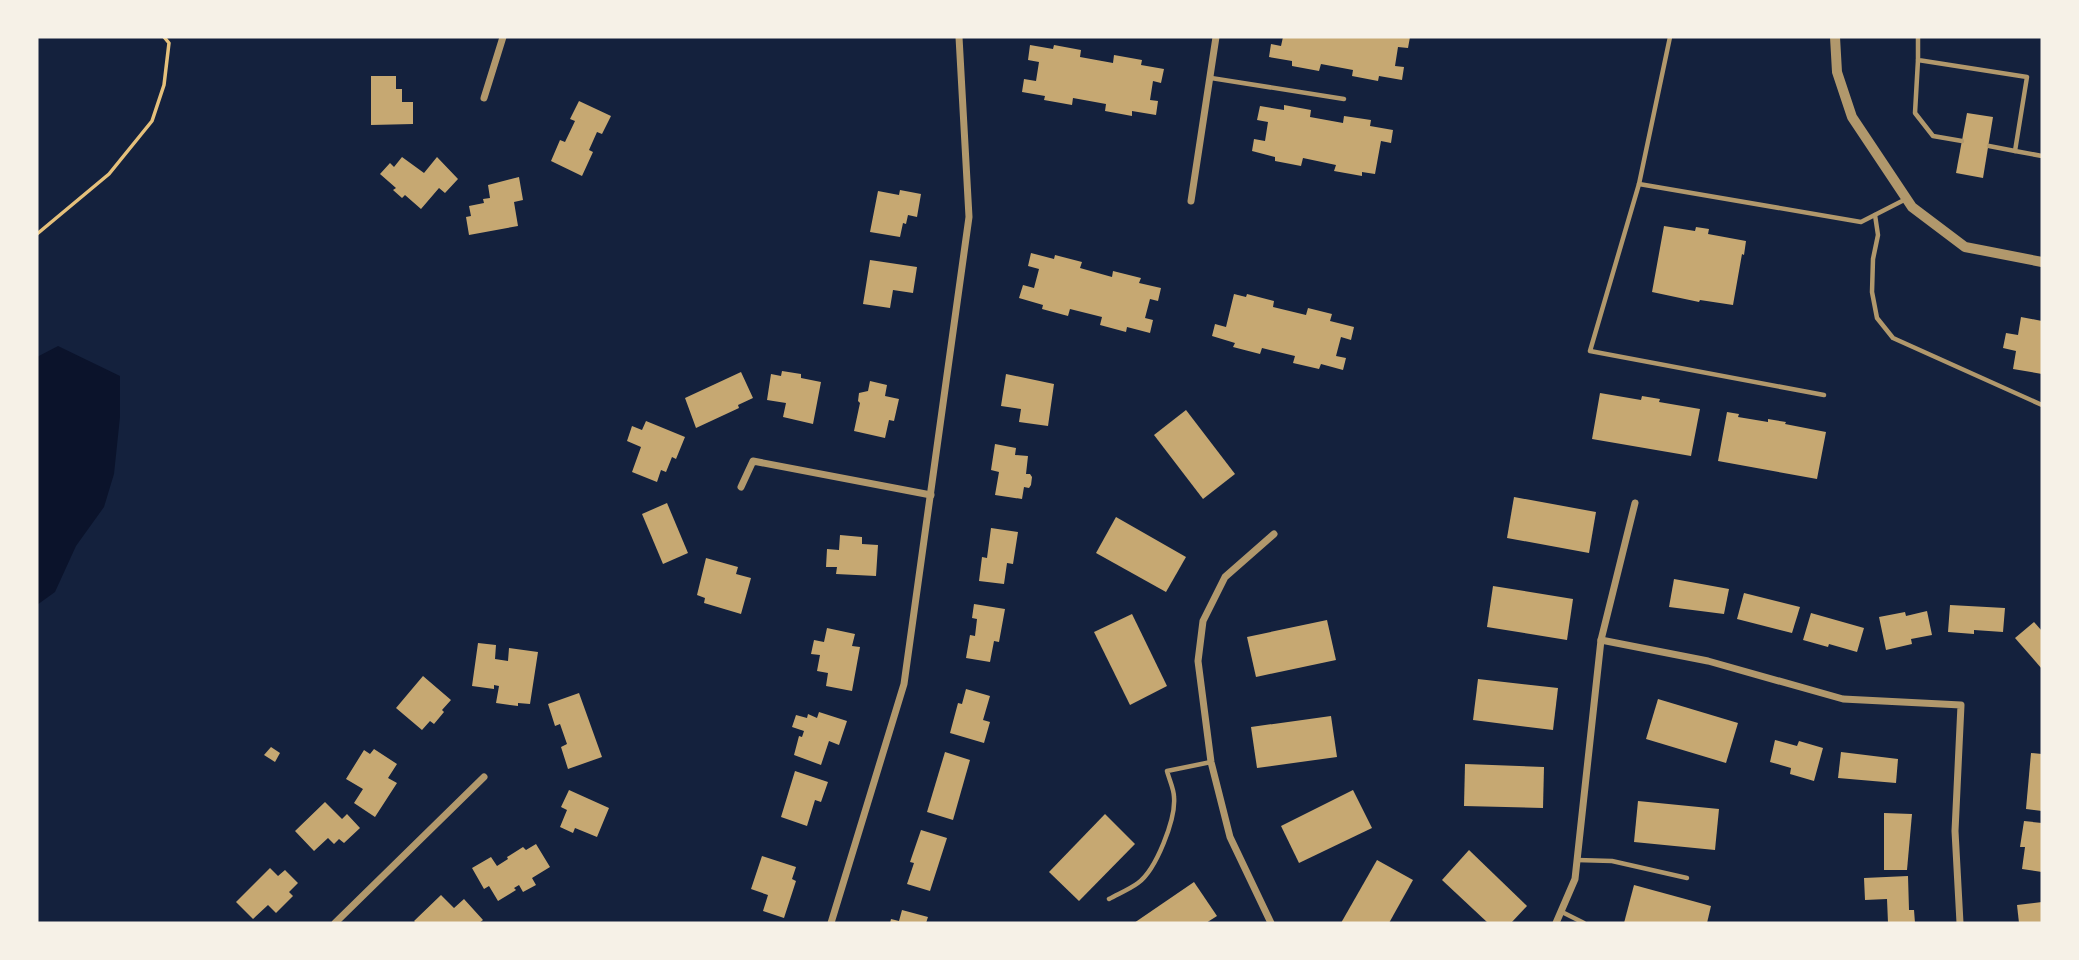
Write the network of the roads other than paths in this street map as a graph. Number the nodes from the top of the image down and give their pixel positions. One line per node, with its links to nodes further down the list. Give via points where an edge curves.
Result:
1 (503, 37): 9 (street)
2 (960, 37): 23 (street, via 969,217)
3 (1216, 37): 8 (street)
4 (1670, 37): 15 (lane)
5 (1835, 37): 16 (street, via 1837,72 1852,117)
6 (1918, 37): 7 (lane)
7 (1918, 60): 11 (lane, via 1914,113 1933,136); 13 (lane, via 2027,77)
8 (1210, 78): 10 (lane); 17 (street)
9 (484, 98)
10 (1344, 99)
11 (1962, 141)
12 (1989, 146): 13 (lane)
13 (2015, 151): 14 (lane)
14 (2042, 156)
15 (1640, 184): 18 (lane, via 1861,222); 20 (lane, via 1590,351)
16 (1906, 198): 18 (lane); 19 (street, via 1965,247)
17 (1191, 201)
18 (1875, 215): 21 (lane, via 1878,235 1872,292 1877,318 1893,338)
19 (2042, 260)
20 (1824, 395)
21 (2042, 405)
22 (741, 487): 23 (street, via 753,461)
23 (931, 495): 34 (street, via 904,684)
24 (1635, 503): 26 (street)
25 (1274, 534): 27 (street, via 1226,578 1203,621 1198,661)
26 (1601, 640): 29 (street); 38 (street, via 1708,661 1843,699 1961,705 1955,831)
27 (1211, 762): 31 (lane, via 1167,771 1174,796 1173,815 1159,852 1138,883); 35 (street, via 1230,837)
28 (484, 777): 33 (street)
29 (1577, 860): 30 (lane, via 1612,860); 32 (street, via 1575,879)
30 (1687, 878)
31 (1109, 899)
32 (1561, 911): 36 (street); 37 (lane)
33 (335, 923)
34 (831, 923)
35 (1271, 923)
36 (1556, 923)
37 (1584, 923)
38 (1960, 923)

